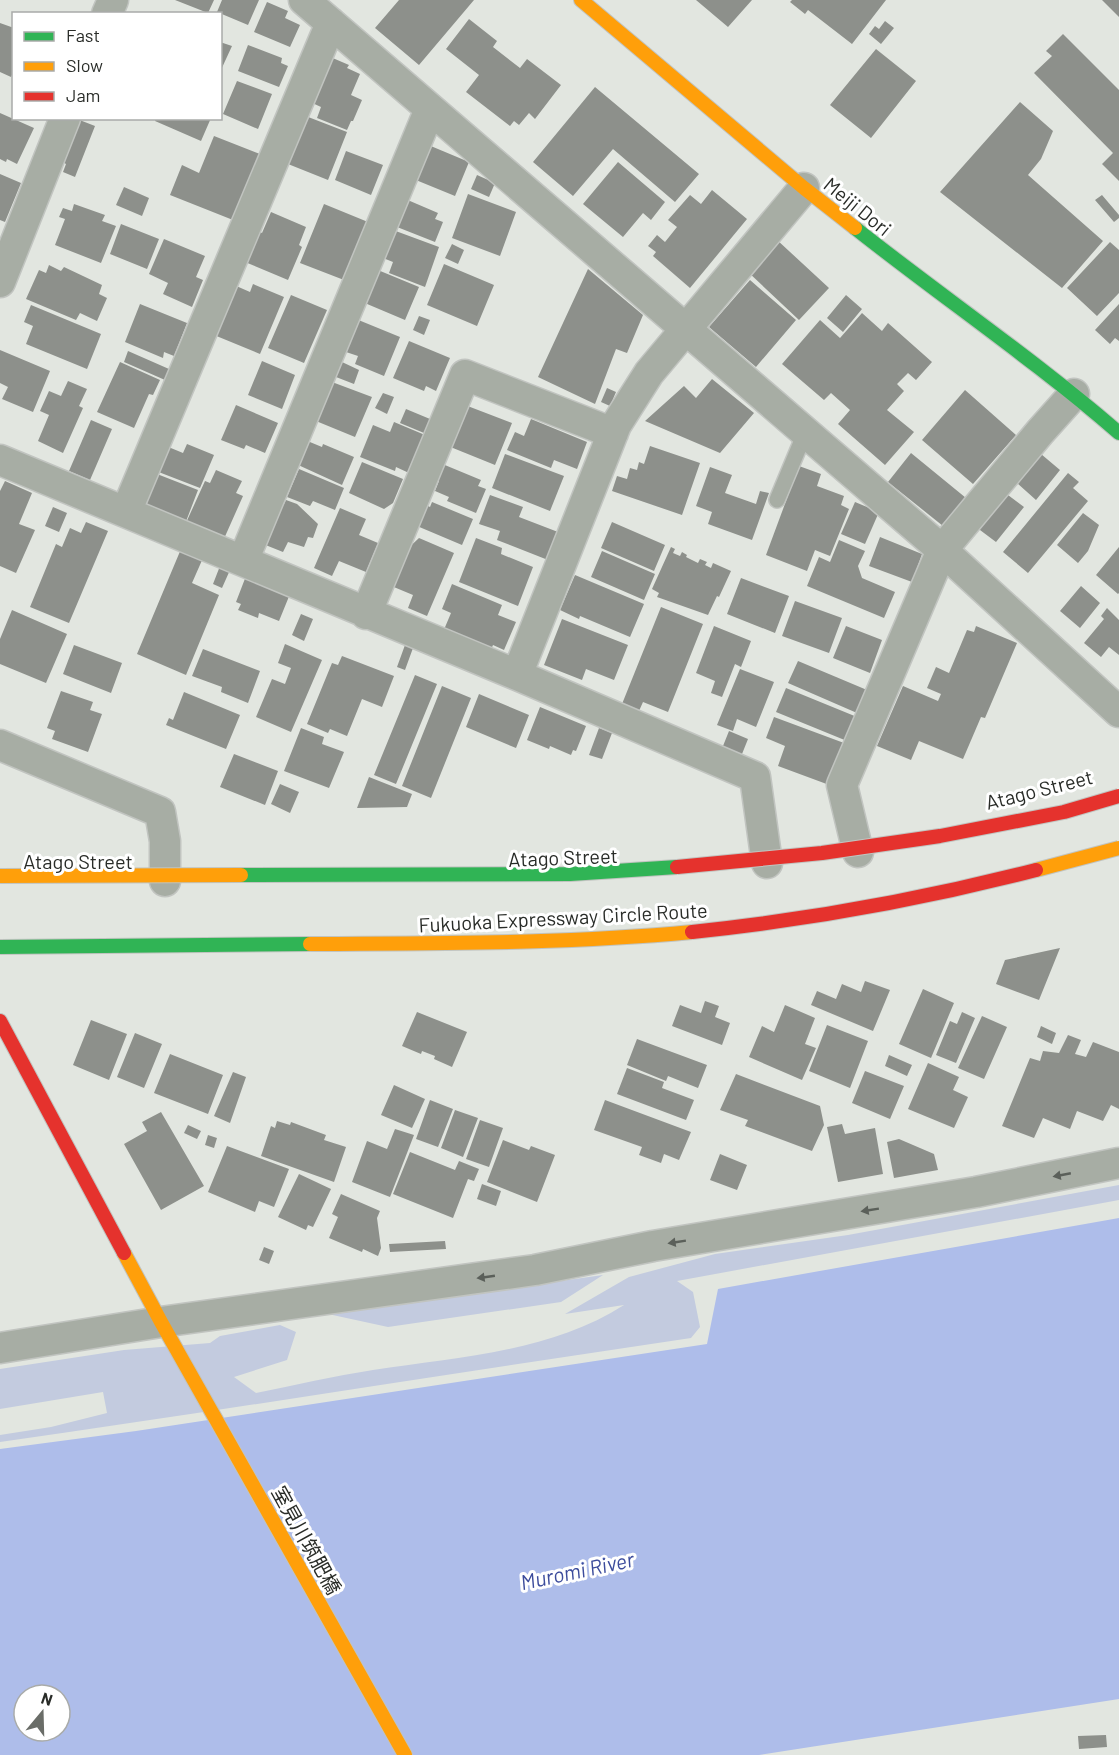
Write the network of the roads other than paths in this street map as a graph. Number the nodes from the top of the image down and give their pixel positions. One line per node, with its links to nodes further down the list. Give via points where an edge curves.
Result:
1 (304, 0): 3 (street)
2 (581, 0): 6 (main road, Meiji Dori)
3 (331, 23): 4 (street); 15 (street)
4 (430, 109): 8 (street); 17 (street)
5 (64, 120): 7 (street)
6 (804, 188): 8 (street); 9 (main road, Meiji Dori)
7 (0, 282)
8 (685, 330): 10 (street, via 649,373); 11 (street)
9 (1074, 394): 12 (main road, Meiji Dori); 16 (street)
10 (613, 433): 18 (street, via 465,375); 19 (street)
11 (805, 433): 14 (lane); 16 (street)
12 (1119, 433)
13 (0, 460): 15 (street)
14 (777, 500)
15 (126, 512): 17 (street)
16 (942, 550): 20 (street); 25 (street, via 842,785)
17 (243, 561): 18 (street)
18 (366, 614): 19 (street)
19 (517, 675): 26 (street, via 755,777)
20 (1119, 712)
21 (0, 745): 28 (street, via 160,812)
22 (1119, 788): 25 (main road, Atago Street)
23 (1119, 796): 27 (main road, bridge, via 1064,812 822,854 592,873)
24 (1119, 850): 30 (main road, via 1068,870 888,908 752,927 586,939); 31 (main road, Fukuoka Expressway Circle Route, bridge, via 948,892 707,930 435,944)
25 (858, 852): 26 (main road, Atago Street)
26 (766, 863): 28 (main road, Atago Street, via 587,877)
27 (0, 876)
28 (165, 880): 29 (main road, Atago Street)
29 (0, 881)
30 (0, 940)
31 (0, 947)
32 (0, 1021): 34 (main road, 室見川筑肥橋)
33 (1119, 1163): 34 (street, one-way to 34, via 976,1192)
34 (167, 1333): 35 (street); 36 (main road, 室見川筑肥橋)
35 (0, 1348)
36 (405, 1755)

